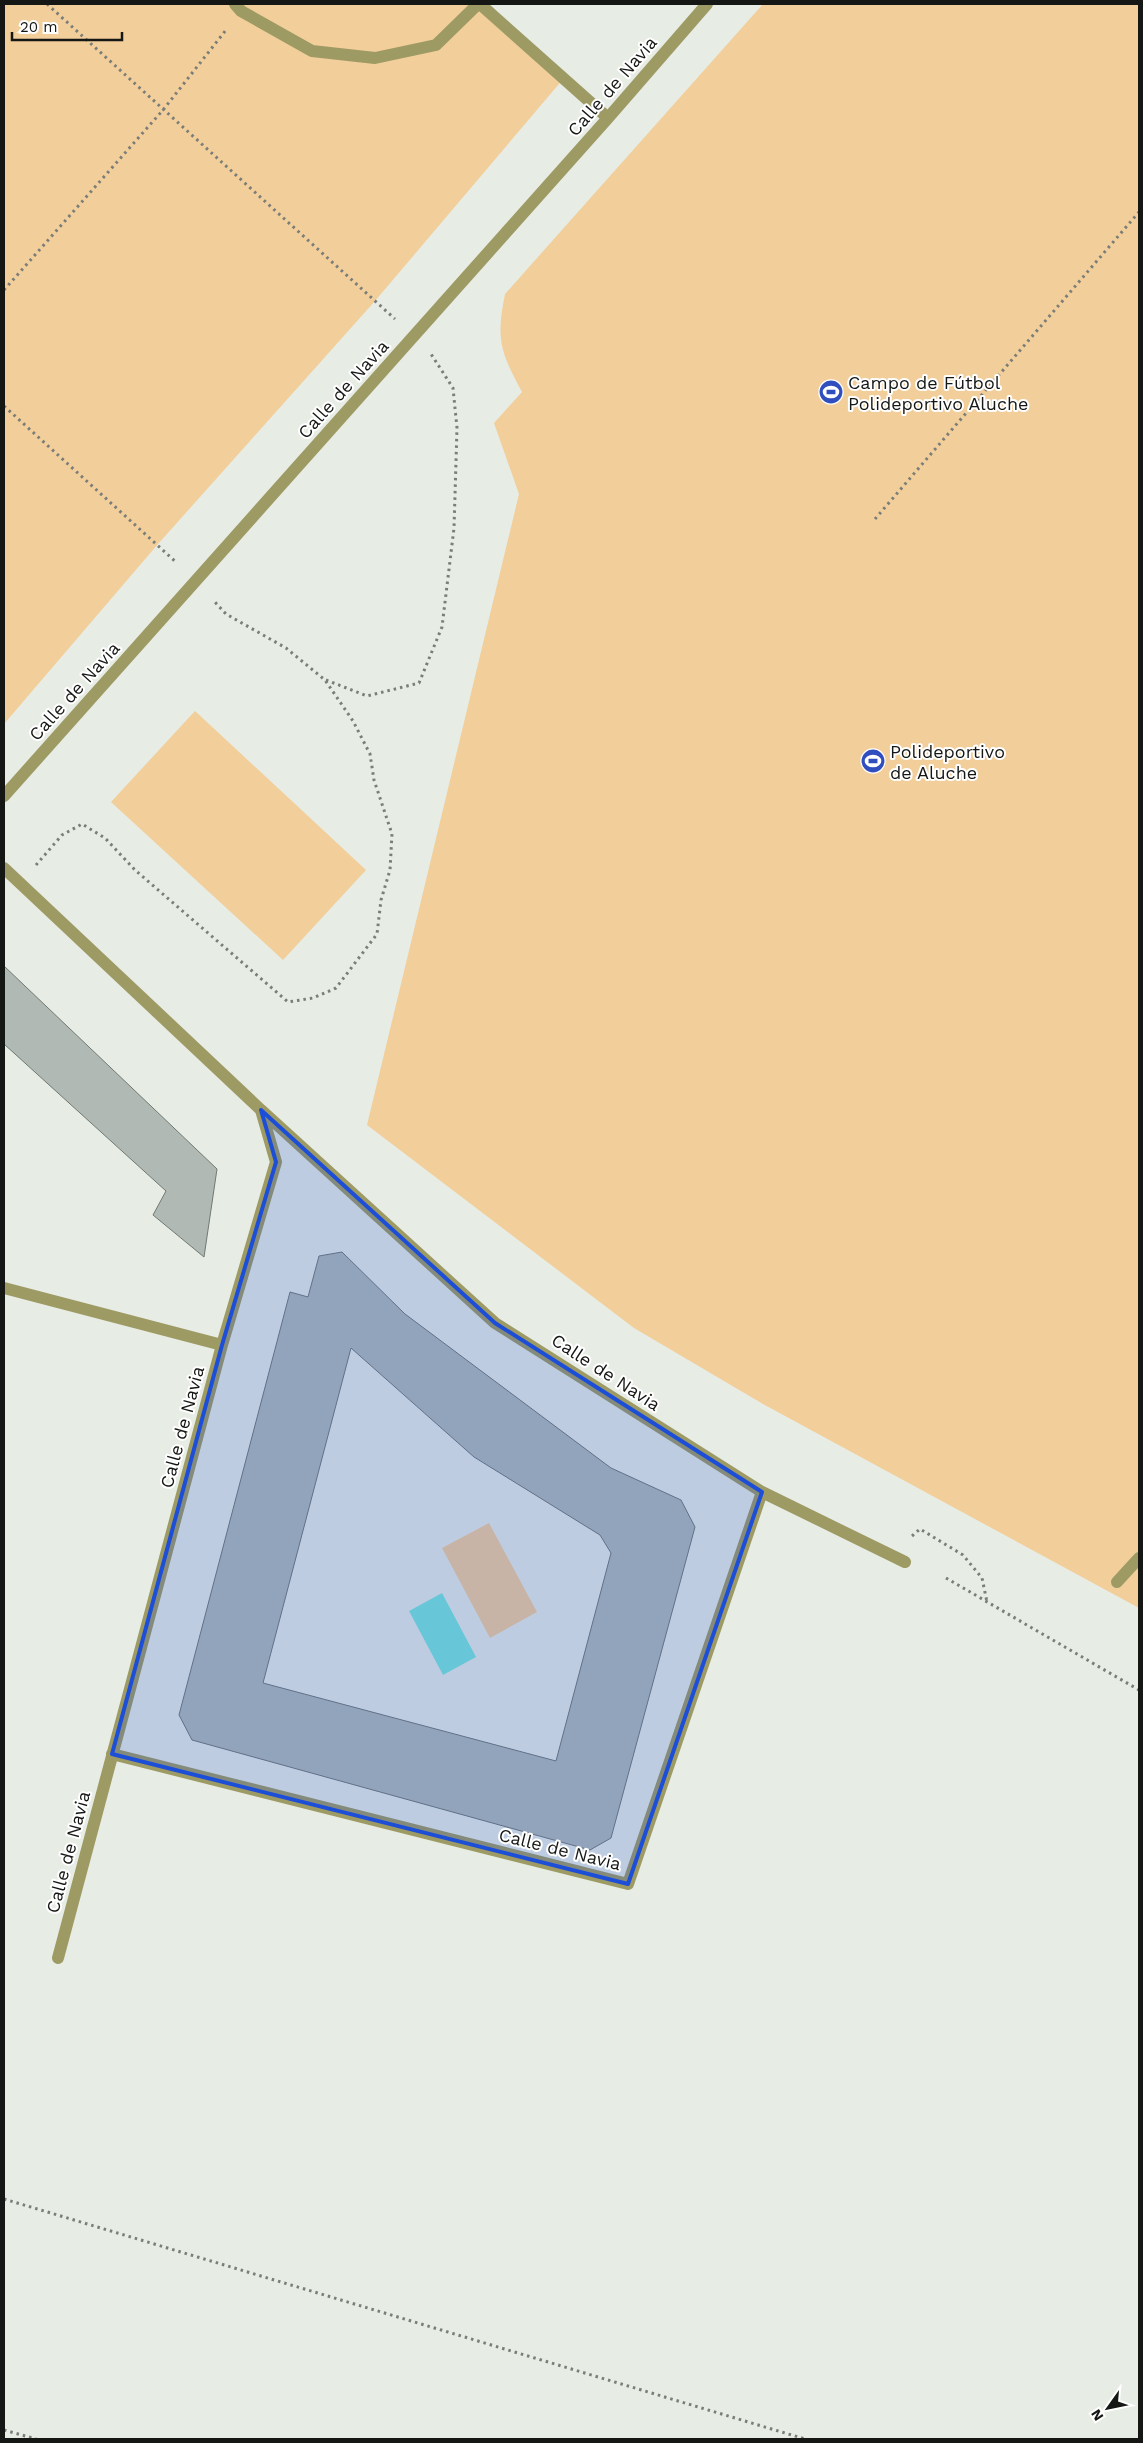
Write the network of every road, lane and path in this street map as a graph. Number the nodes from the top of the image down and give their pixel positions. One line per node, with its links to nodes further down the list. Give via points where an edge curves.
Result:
1 (47, 4): 5 (path)
2 (479, 4): 4 (street, via 436,45 375,58 312,51); 6 (street)
3 (707, 4): 6 (street, Calle de Navia)
4 (238, 7): 5 (path)
5 (164, 110): 8 (path); 9 (path)
6 (608, 118): 9 (street, Calle de Navia)
7 (1139, 212): 11 (path)
8 (4, 290)
9 (414, 336): 12 (street, Calle de Navia); 13 (path, via 434,358 453,388 457,428 454,528 442,627 419,683 367,696)
10 (4, 406): 12 (path)
11 (874, 519)
12 (196, 580): 13 (path, via 226,614 286,648); 14 (street, Calle de Navia)
13 (325, 680): 16 (path, via 353,721 370,754 374,780 392,834 390,870 381,900 377,934 336,988 313,998 288,1002 164,895 105,838 82,824 62,834)
14 (4, 796)
15 (4, 868): 16 (street, Calle de Navia)
16 (20, 882): 17 (street, Calle de Navia)
17 (261, 1110): 19 (street, Calle de Navia, via 276,1162); 20 (street, Calle de Navia, via 496,1323)
18 (4, 1288): 19 (street)
19 (222, 1345): 28 (street, Calle de Navia)
20 (762, 1492): 21 (street, Calle de Navia); 28 (street, Calle de Navia, via 628,1884)
21 (891, 1555): 23 (street, Calle de Navia); 26 (path, via 920,1529 963,1555 982,1578)
22 (1139, 1558): 25 (street)
23 (904, 1562)
24 (946, 1578): 26 (path)
25 (1117, 1582)
26 (987, 1602): 27 (path)
27 (1139, 1690)
28 (112, 1754): 29 (street, Calle de Navia)
29 (58, 1958)
30 (4, 2199): 33 (path)
31 (4, 2430): 32 (path)
32 (36, 2439)
33 (805, 2439)

